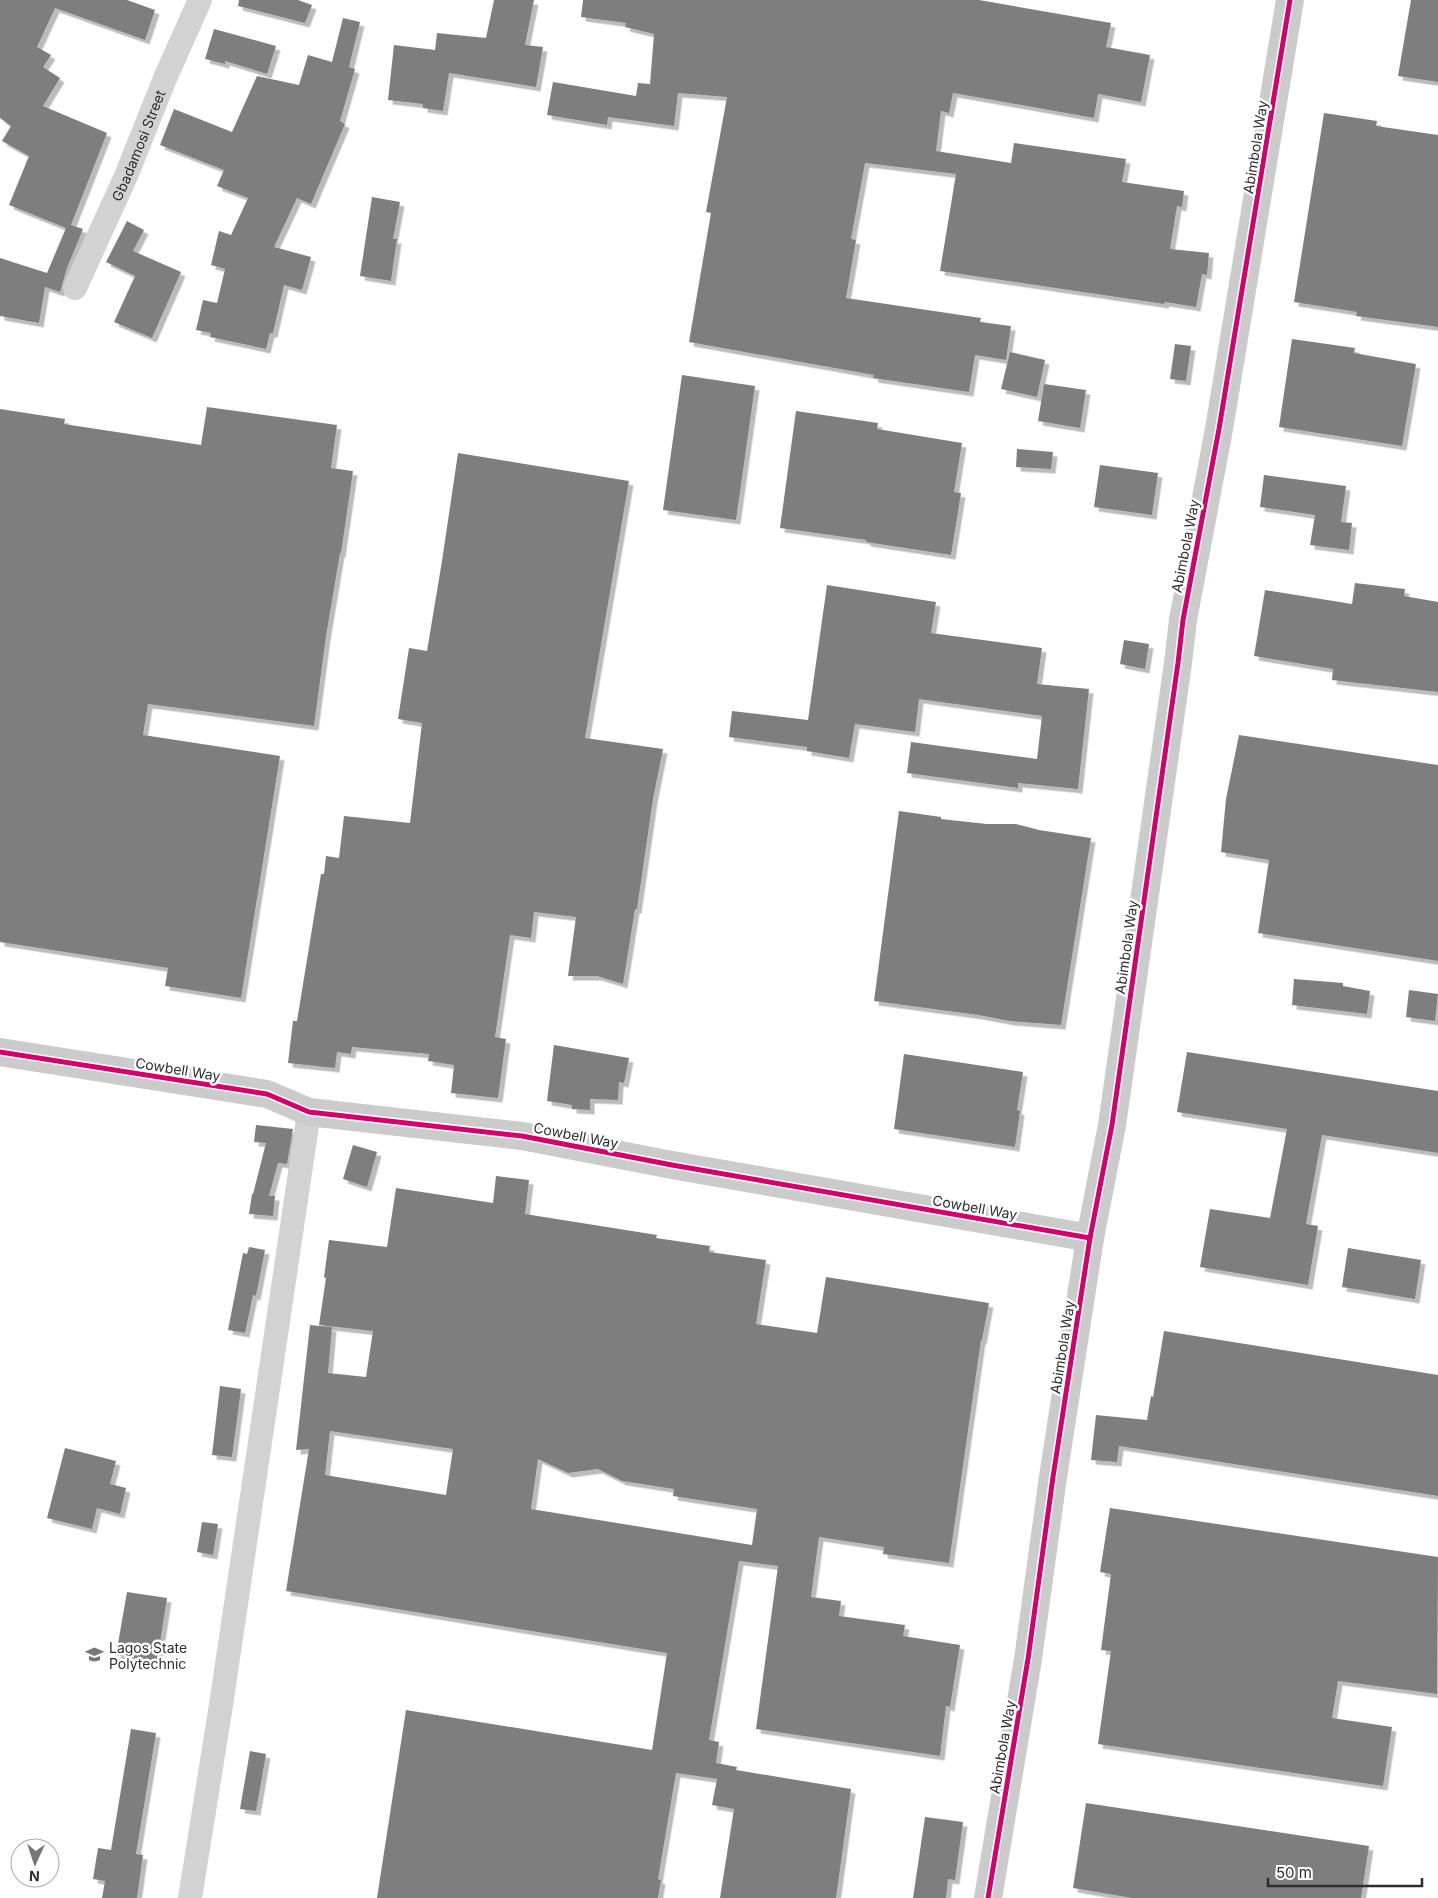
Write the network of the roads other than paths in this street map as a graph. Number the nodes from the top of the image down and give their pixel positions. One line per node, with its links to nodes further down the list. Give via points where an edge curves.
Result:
1 (200, 0): 3 (street, Gbadamosi Street)
2 (1290, 0): 6 (street, Abimbola Way, via 1219,429 1183,620 1112,1125)
3 (75, 288)
4 (0, 1052): 5 (street, Cowbell Way, via 267,1094)
5 (309, 1112): 6 (street, Cowbell Way, via 522,1136); 7 (street)
6 (1090, 1238): 8 (street, Abimbola Way, via 1028,1659)
7 (190, 1898)
8 (988, 1898)

